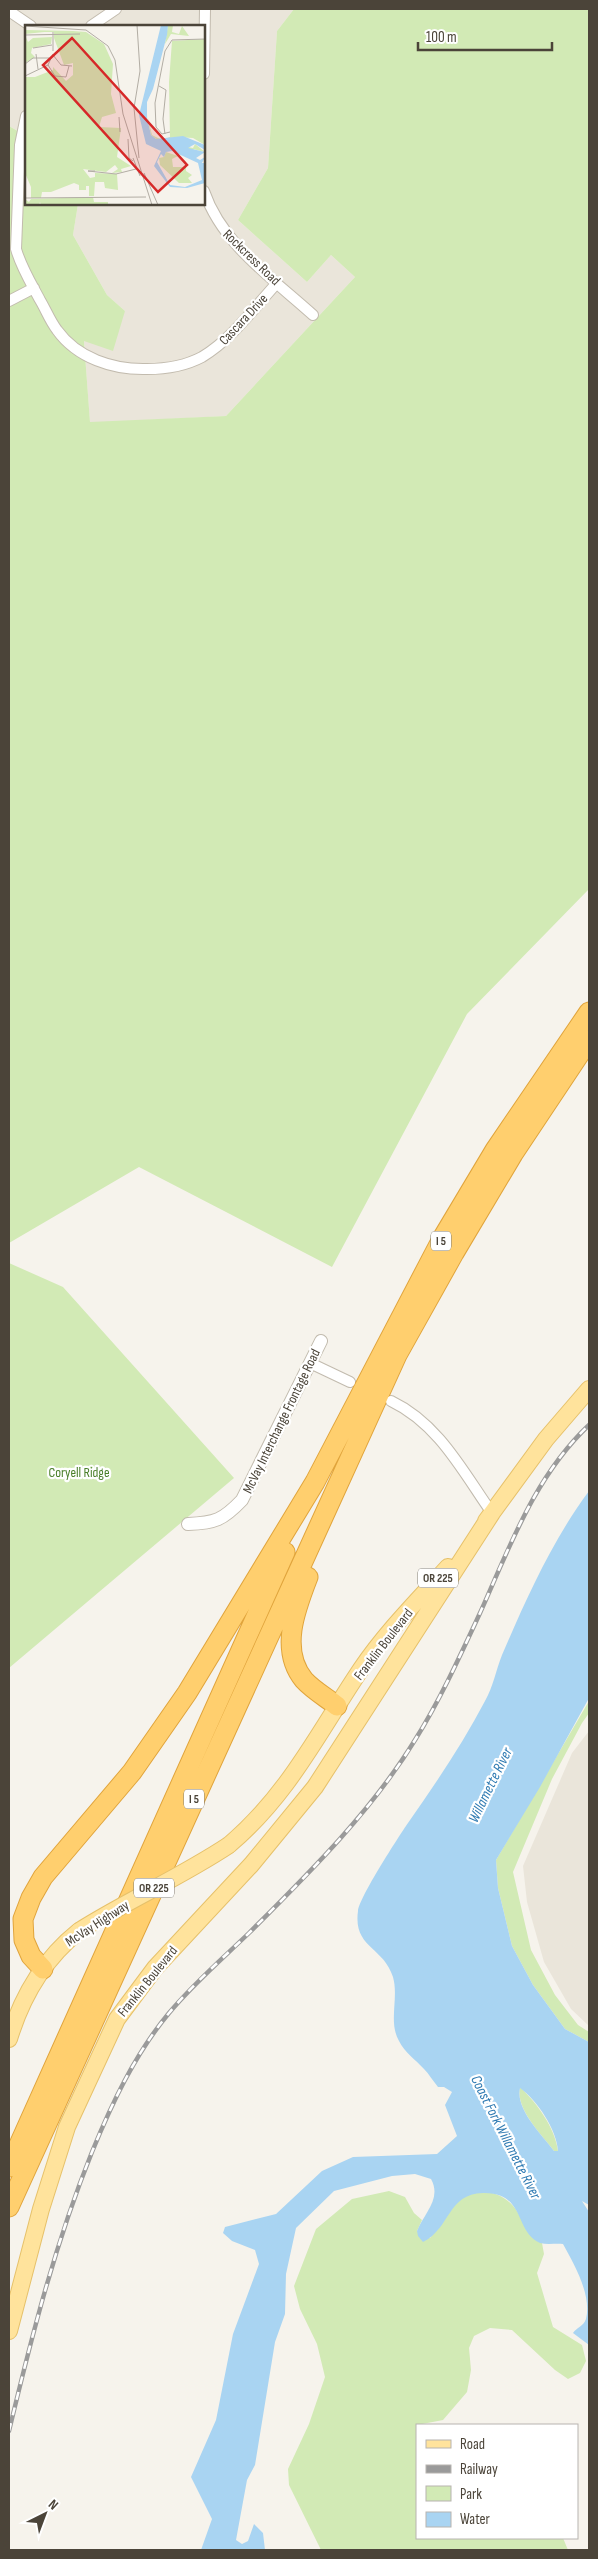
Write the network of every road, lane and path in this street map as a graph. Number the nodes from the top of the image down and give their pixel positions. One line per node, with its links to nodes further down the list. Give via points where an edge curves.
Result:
1 (116, 9): 5 (street)
2 (205, 9): 6 (street)
3 (9, 11): 4 (street)
4 (30, 25)
5 (92, 25)
6 (205, 25)
7 (25, 121): 10 (street, Cascara Drive, via 20,145 16,234 20,262)
8 (205, 194): 9 (street, Rockcress Road, via 227,236)
9 (277, 283): 10 (street, Cascara Drive, via 215,348 181,365 156,369 118,367 90,358 57,330); 12 (street, Rockcress Road)
10 (34, 288): 11 (street)
11 (9, 301)
12 (313, 314)
13 (589, 1012): 21 (highway, I 5, via 495,1150 443,1237)
14 (589, 1040): 20 (highway, I 5, via 513,1154 454,1252 397,1355)
15 (321, 1341): 16 (street, McVay Interchange Frontage Road)
16 (310, 1363): 17 (street); 23 (street, McVay Interchange Frontage Road, via 242,1500 228,1515 211,1523)
17 (350, 1382)
18 (589, 1389): 22 (main road, Franklin Boulevard / OR 225, via 546,1439)
19 (391, 1401): 22 (street, via 430,1427)
20 (370, 1413): 24 (highway, via 298,1602 291,1631 295,1665 304,1680); 29 (highway, I 5)
21 (314, 1482): 26 (highway, via 187,1693 132,1772 43,1877 31,1898 23,1919 24,1940 31,1956); 28 (highway, I 5, via 246,1643)
22 (492, 1513): 24 (main road, Franklin Boulevard / OR 225, via 381,1642); 25 (main road, Franklin Boulevard)
23 (188, 1524)
24 (337, 1706): 25 (main road, via 350,1721); 26 (main road, McVay Highway / OR 225, bridge, via 298,1770 250,1827 206,1860 79,1931)
25 (350, 1735): 30 (main road, Franklin Boulevard, via 315,1787 251,1865 155,1968 116,2019 67,2128 41,2209)
26 (43, 1968): 27 (main road, McVay Highway / OR 225, via 27,1992)
27 (9, 2039)
28 (9, 2167)
29 (9, 2207)
30 (9, 2330)

